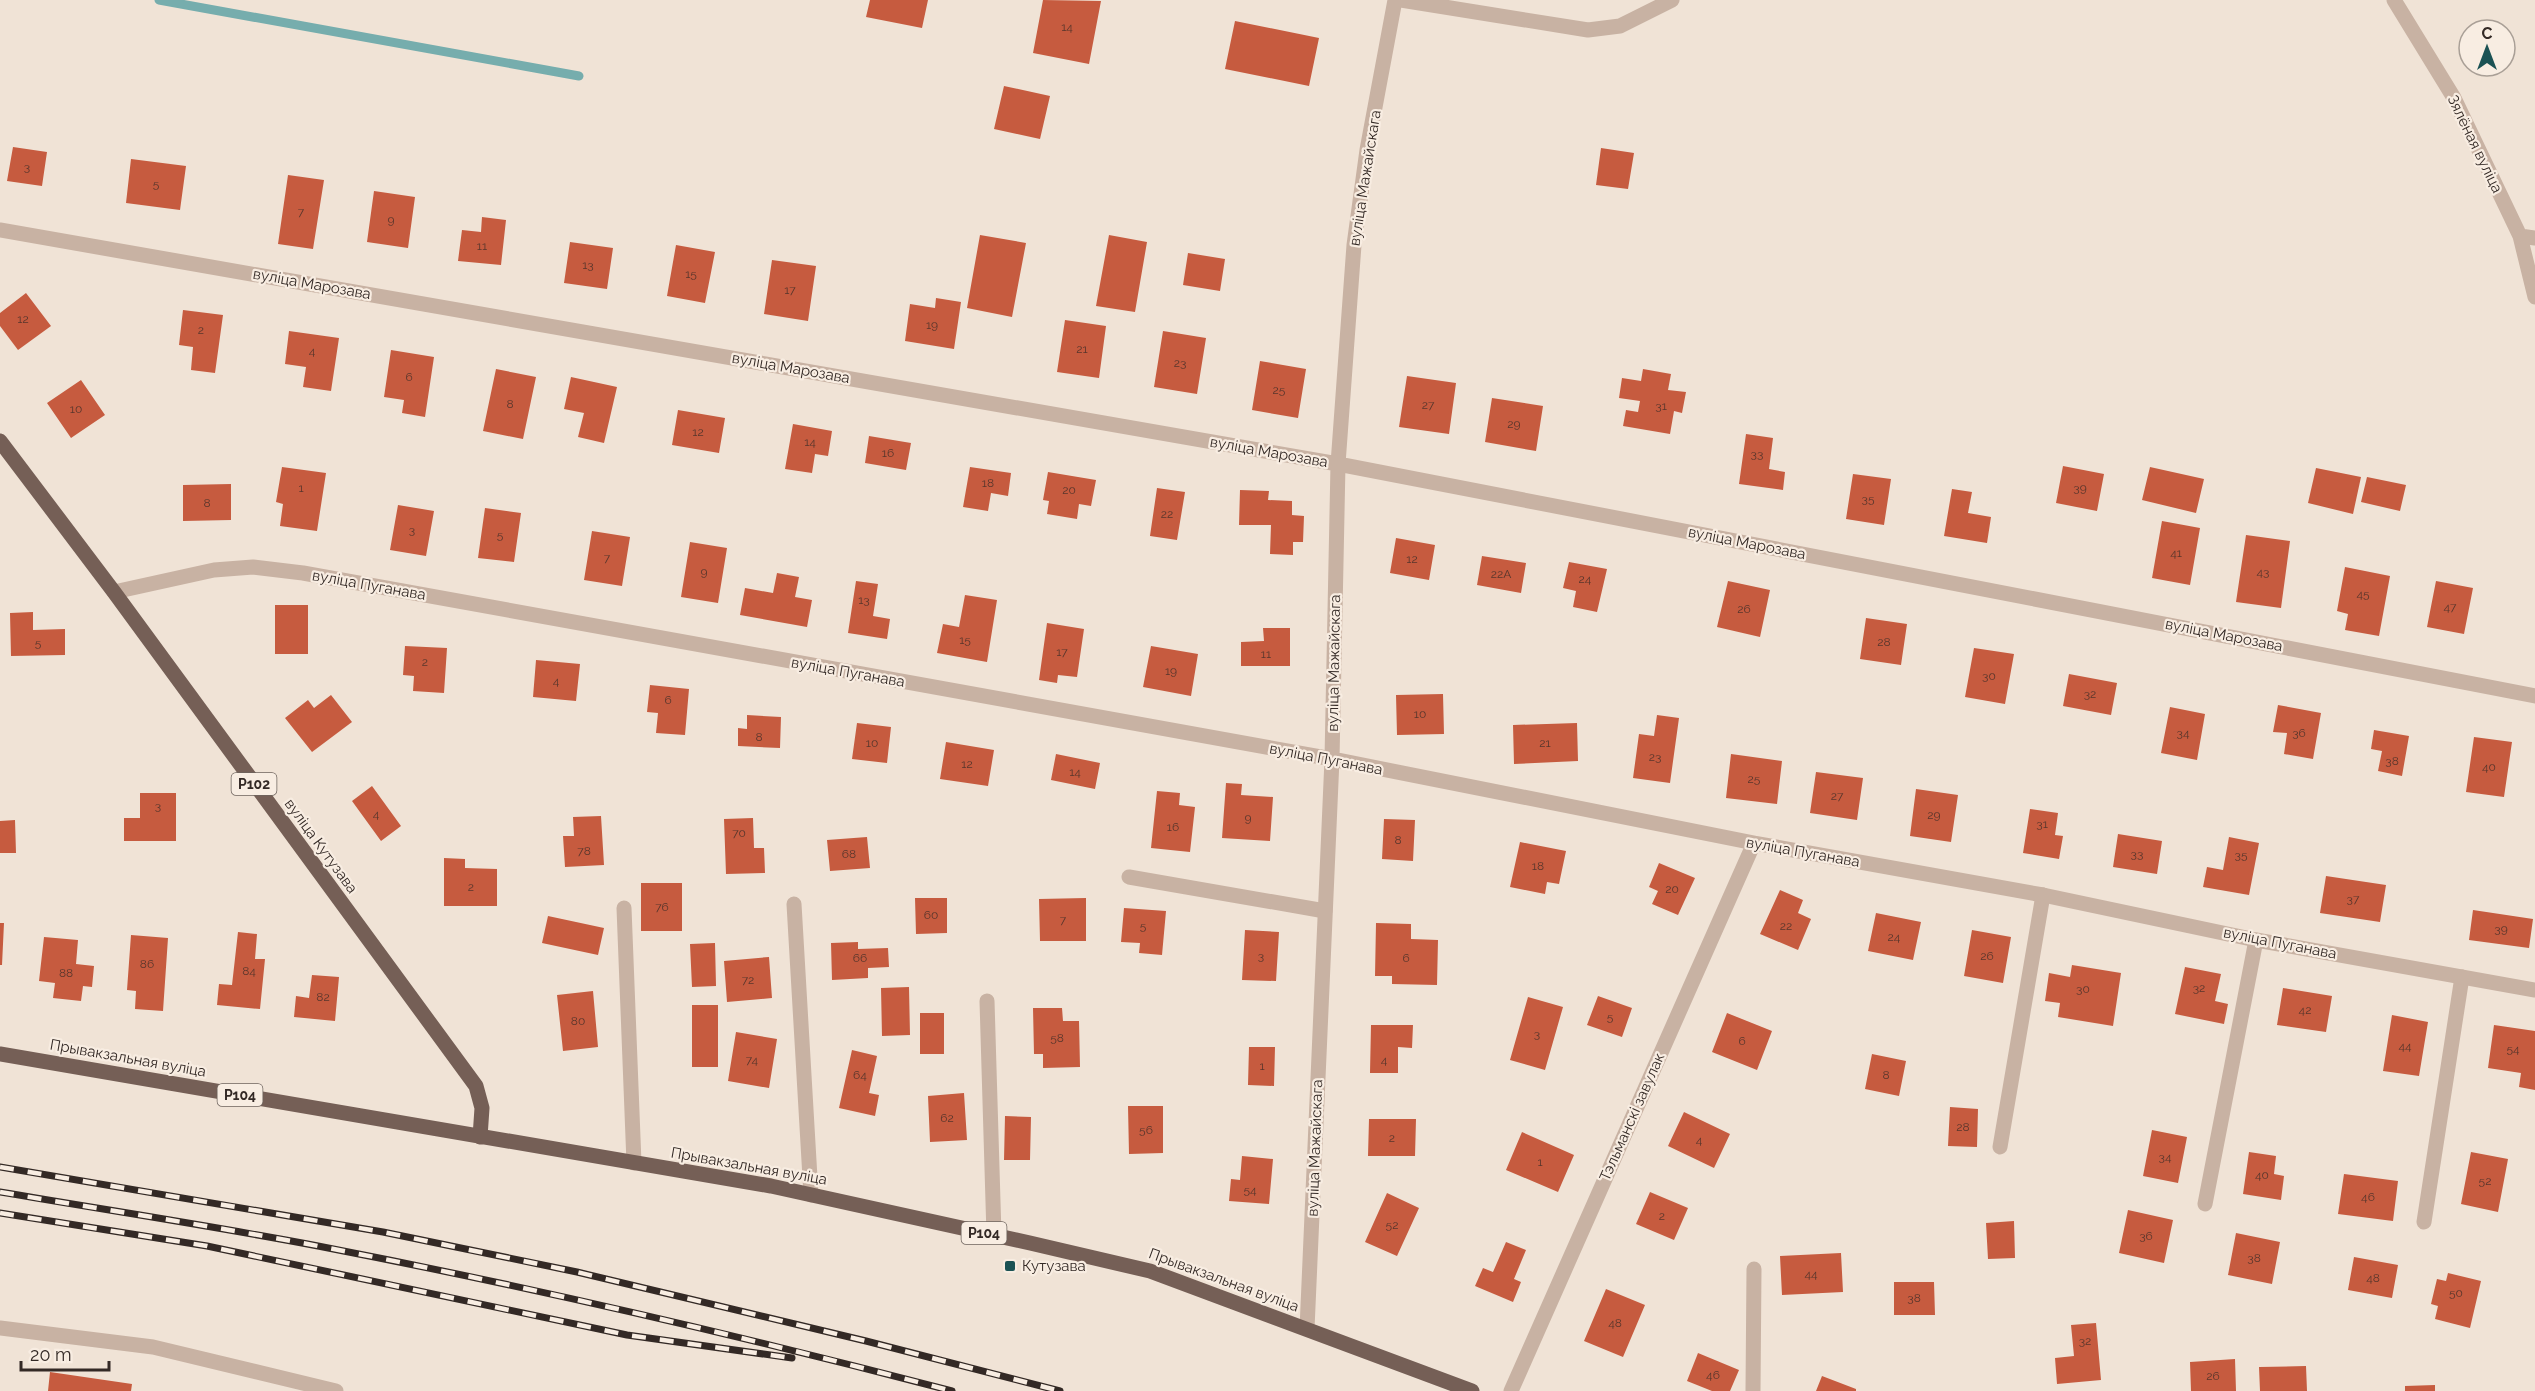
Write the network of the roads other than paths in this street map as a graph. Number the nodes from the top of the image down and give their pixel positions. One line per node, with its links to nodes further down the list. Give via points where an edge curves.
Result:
1 (1395, 0): 9 (street, вуліца Мажайскага, via 1354,245)
2 (1401, 0): 3 (street, via 1588,30 1620,26)
3 (1672, 0)
4 (2394, 0): 6 (street, Зялёная вуліца, via 2454,98)
5 (0, 230): 9 (street, вуліца Марозава)
6 (2528, 237): 7 (street, Зялёная вуліца)
7 (2535, 297)
8 (0, 441): 10 (main road, вуліца Кутузава / Р102)
9 (1338, 464): 11 (street, вуліца Марозава); 12 (street, вуліца Мажайскага)
10 (114, 592): 12 (street, вуліца Пуганава, via 214,570 253,567 303,573); 24 (main road, вуліца Кутузава / Р102, via 476,1086 482,1108)
11 (2535, 696)
12 (1332, 759): 13 (street, вуліца Пуганава); 18 (street, вуліца Мажайскага)
13 (1754, 843): 15 (street, вуліца Пуганава); 36 (street, Тэльманскі завулак)
14 (1129, 877): 18 (street)
15 (2043, 895): 19 (street, вуліца Пуганава); 25 (street)
16 (794, 903): 27 (street)
17 (624, 908): 26 (street)
18 (1325, 911): 33 (street, вуліца Мажайскага)
19 (2256, 940): 20 (street, вуліца Пуганава); 28 (street)
20 (2462, 977): 21 (street, вуліца Пуганава); 29 (street)
21 (2535, 990)
22 (987, 1001): 30 (street)
23 (0, 1054): 24 (main road, Прывакзальная вуліца / Р104)
24 (480, 1137): 26 (main road, Прывакзальная вуліца / Р104)
25 (2000, 1147)
26 (634, 1163): 27 (main road, Прывакзальная вуліца / Р104)
27 (811, 1195): 30 (main road, Прывакзальная вуліца / Р104)
28 (2205, 1204)
29 (2424, 1222)
30 (994, 1235): 33 (main road, Прывакзальная вуліца / Р104, via 1150,1271)
31 (1754, 1269): 37 (street)
32 (0, 1328): 34 (street, via 153,1347)
33 (1307, 1329): 35 (main road, Прывакзальная вуліца / Р104)
34 (336, 1391)
35 (1472, 1391)
36 (1510, 1391)
37 (1753, 1391)

